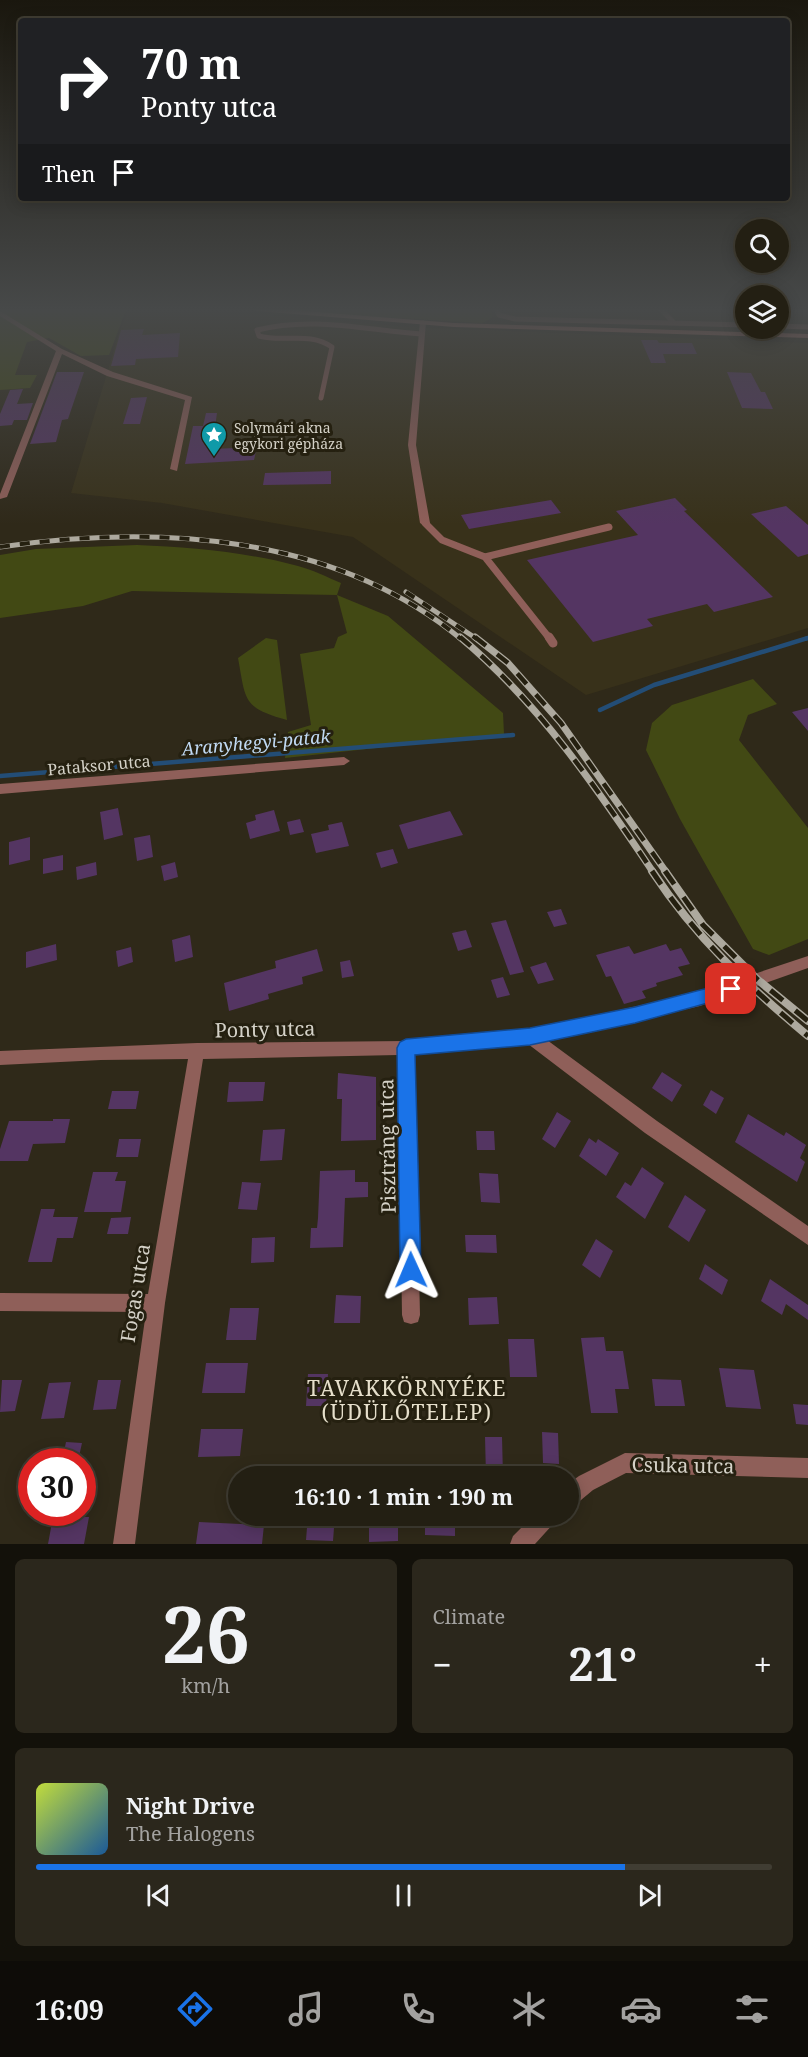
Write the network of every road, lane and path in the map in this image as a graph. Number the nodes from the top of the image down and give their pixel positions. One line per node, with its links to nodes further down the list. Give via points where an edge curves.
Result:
1 (48, 381): 7 (street)
2 (132, 381): 6 (street, via 189,399)
3 (325, 381): 5 (lane)
4 (417, 381): 8 (street, via 412,445)
5 (321, 398)
6 (174, 469)
7 (3, 497)
8 (424, 523): 10 (lane, via 442,540)
9 (609, 527): 10 (lane)
10 (485, 557): 11 (lane)
11 (553, 643)
12 (344, 761): 13 (street, Pataksor utca)
13 (0, 789)
14 (808, 962): 15 (street, Ponty utca, via 731,989 635,1015)
15 (530, 1036): 16 (street, Ponty utca); 19 (street, via 651,1127)
16 (406, 1048): 17 (street, Ponty utca); 22 (street, Pisztráng utca)
17 (197, 1050): 18 (street, Ponty utca); 21 (street, Fogas utca)
18 (0, 1058)
19 (808, 1236)
20 (0, 1302): 21 (street)
21 (156, 1304): 26 (street, Fogas utca)
22 (411, 1315)
23 (808, 1468): 24 (street, Csuka utca, via 625,1463)
24 (579, 1489)
25 (538, 1526): 27 (street)
26 (124, 1544)
27 (521, 1544)

